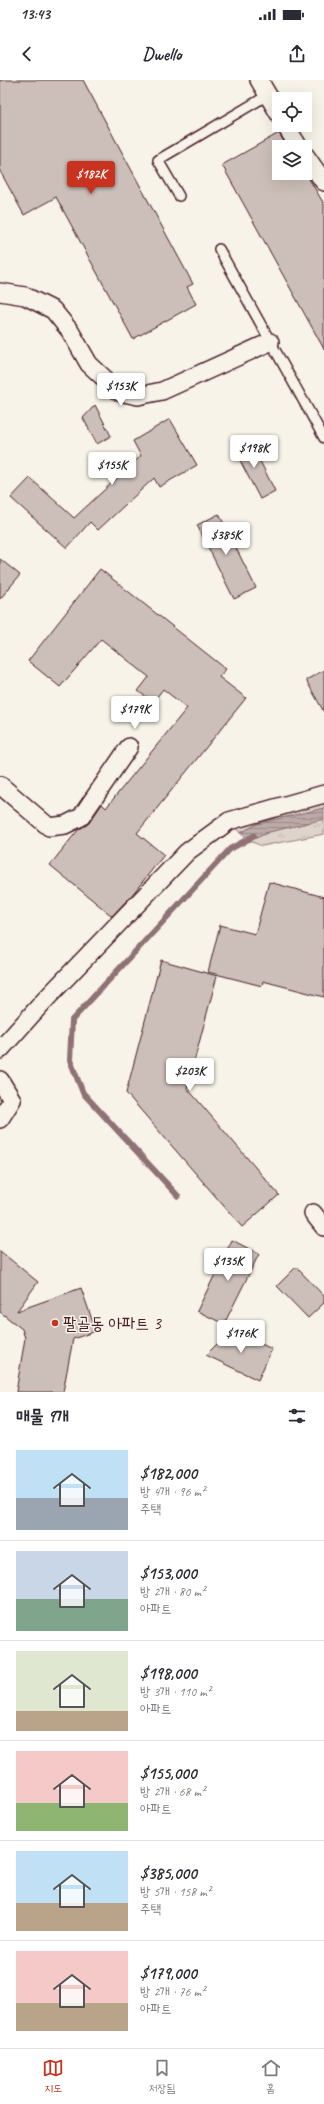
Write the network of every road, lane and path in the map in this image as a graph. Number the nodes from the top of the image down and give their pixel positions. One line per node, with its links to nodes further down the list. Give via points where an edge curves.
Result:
1 (259, 80): 2 (street)
2 (268, 95): 3 (street); 6 (lane, via 158,160)
3 (272, 102)
4 (312, 165): 5 (street)
5 (324, 182)
6 (179, 196)
7 (219, 249): 9 (lane)
8 (0, 292): 9 (street, via 25,296 53,310 70,331 89,364 119,392 138,396 162,392)
9 (270, 342): 10 (lane)
10 (324, 438)
11 (129, 747): 12 (street, via 81,817 65,825 49,827)
12 (0, 785)
13 (324, 794): 14 (street, via 229,821 187,852)
14 (0, 1050)
15 (0, 1080): 16 (street, via 12,1100)
16 (0, 1119)
17 (313, 1213): 18 (street)
18 (324, 1227)

